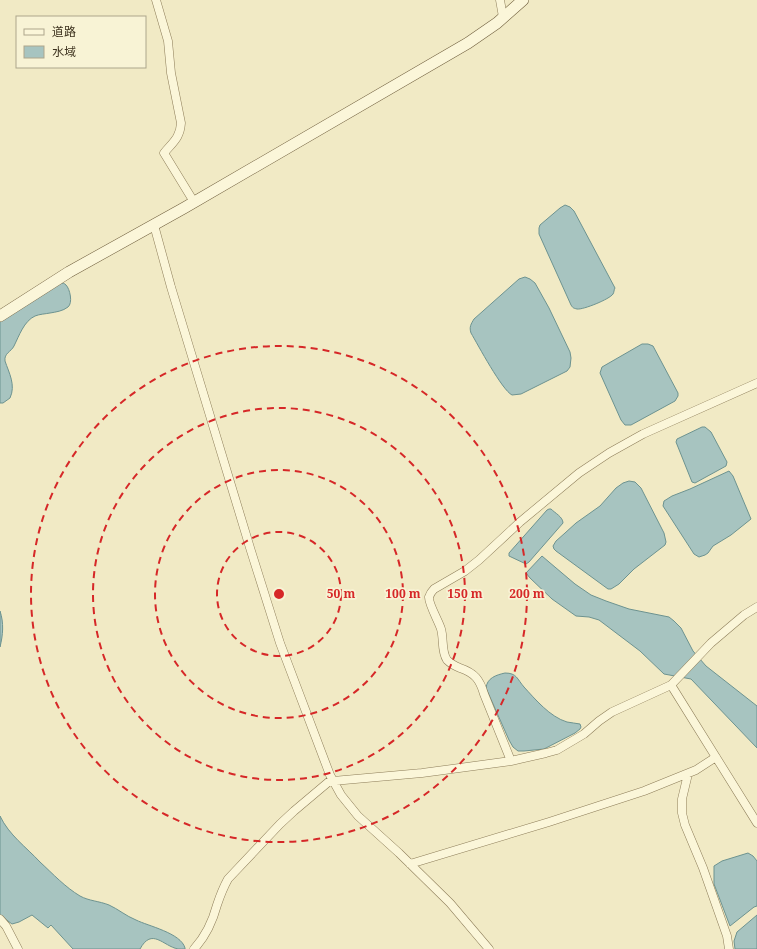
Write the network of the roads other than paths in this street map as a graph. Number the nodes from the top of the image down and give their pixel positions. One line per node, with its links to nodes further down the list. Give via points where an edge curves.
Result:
1 (156, 0): 5 (street, via 168,41 171,73 181,123 178,137 164,153)
2 (500, 0): 4 (street)
3 (523, 0): 4 (street)
4 (504, 18): 5 (street, via 468,43)
5 (194, 202): 6 (street)
6 (154, 225): 7 (street, via 69,272); 14 (street, via 280,643)
7 (0, 316)
8 (757, 383): 12 (street, via 643,434 609,453 579,473 465,571 432,592 429,599 441,629 445,656 453,665 476,676)
9 (757, 607): 10 (street, via 711,643)
10 (671, 685): 11 (street); 12 (street, via 612,712 584,734 557,750)
11 (716, 758): 13 (street); 15 (street)
12 (511, 761): 14 (street, via 422,773)
13 (688, 774): 16 (street, via 549,822); 21 (street, via 682,799 682,813 727,936)
14 (333, 780): 16 (street, via 358,816); 19 (street, via 289,816 228,879 208,928)
15 (757, 823)
16 (410, 864): 20 (street, via 450,903)
17 (0, 919): 18 (street)
18 (18, 949)
19 (194, 949)
20 (489, 949)
21 (729, 949)

